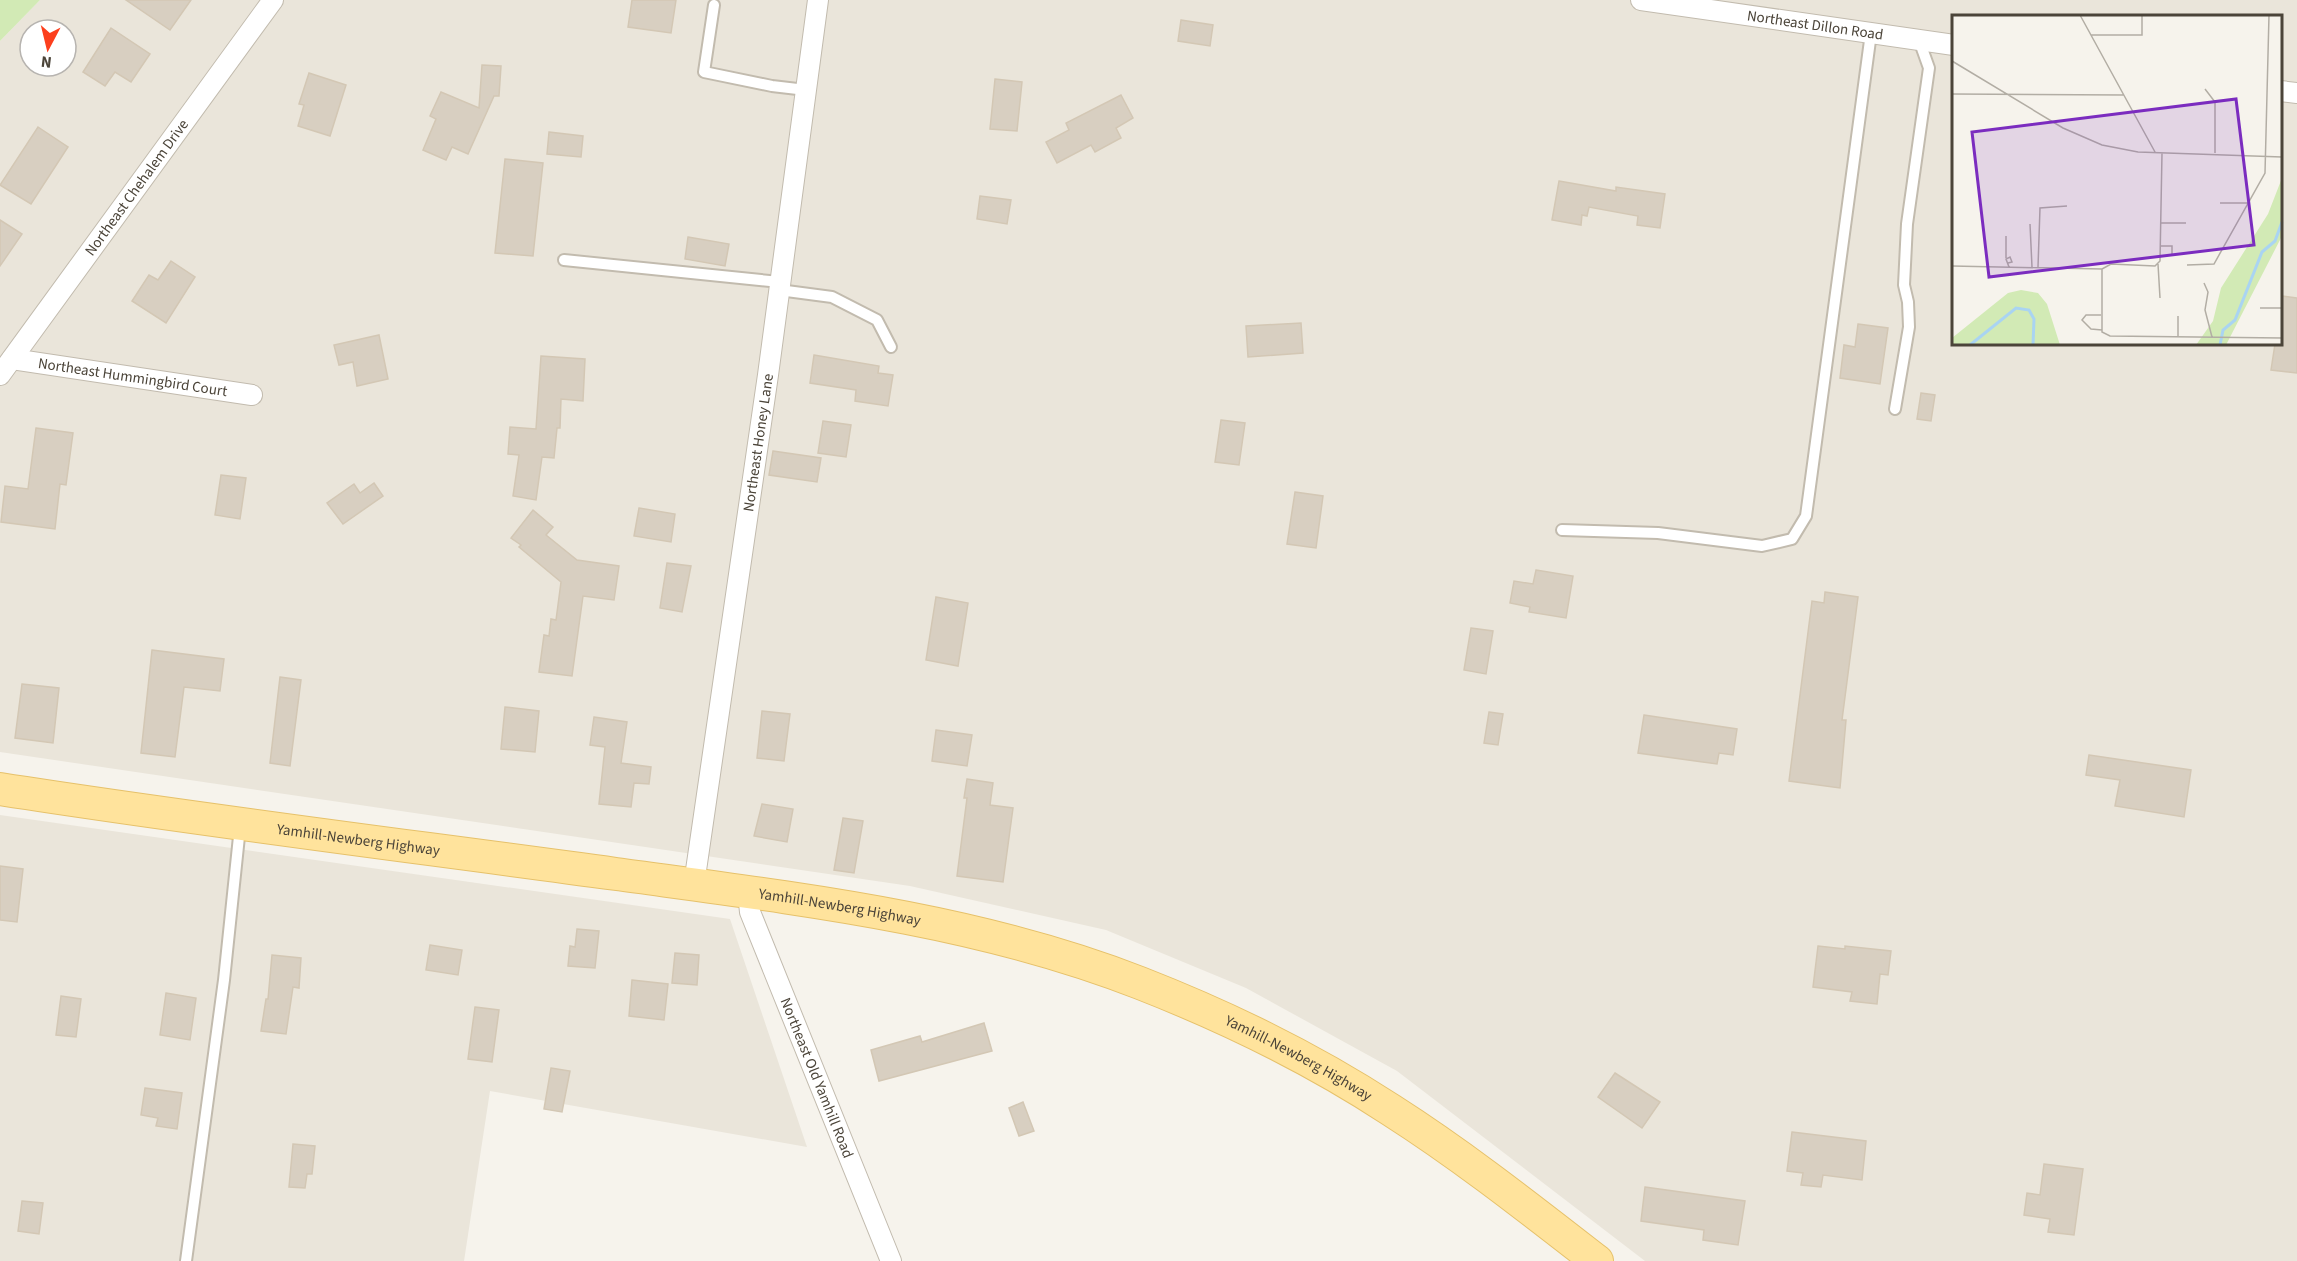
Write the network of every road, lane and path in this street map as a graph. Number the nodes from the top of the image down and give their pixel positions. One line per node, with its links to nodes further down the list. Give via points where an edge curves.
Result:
1 (273, 0): 14 (street, Northeast Chehalem Drive)
2 (818, 0): 8 (street, Northeast Honey Lane)
3 (1641, 0): 5 (street, Northeast Dillon Road)
4 (714, 5): 8 (lane, via 704,72)
5 (1871, 33): 6 (street, Northeast Dillon Road); 18 (lane, via 1806,516 1792,539 1762,546 1658,532)
6 (1919, 40): 7 (street, Northeast Dillon Road); 17 (lane, via 1929,68 1907,224 1904,285 1909,327)
7 (1952, 45)
8 (806, 90): 12 (street, Northeast Honey Lane)
9 (2282, 91): 10 (street)
10 (2297, 93)
11 (564, 260): 12 (lane)
12 (779, 286): 13 (lane, via 832,297 877,320); 21 (street, Northeast Honey Lane)
13 (891, 347)
14 (12, 359): 15 (street, Northeast Chehalem Drive); 16 (street, Northeast Hummingbird Court)
15 (0, 375)
16 (252, 395)
17 (1895, 409)
18 (1562, 530)
19 (0, 789): 20 (main road, Yamhill-Newberg Highway)
20 (241, 823): 21 (main road, Yamhill-Newberg Highway); 23 (lane)
21 (694, 884): 22 (main road, Yamhill-Newberg Highway)
22 (748, 893): 24 (street, Northeast Old Yamhill Road, via 750,912); 25 (main road, Yamhill-Newberg Highway, via 898,916 983,935 1138,982 1200,1008 1278,1044 1388,1107 1509,1192)
23 (186, 1261)
24 (891, 1261)
25 (1597, 1261)

